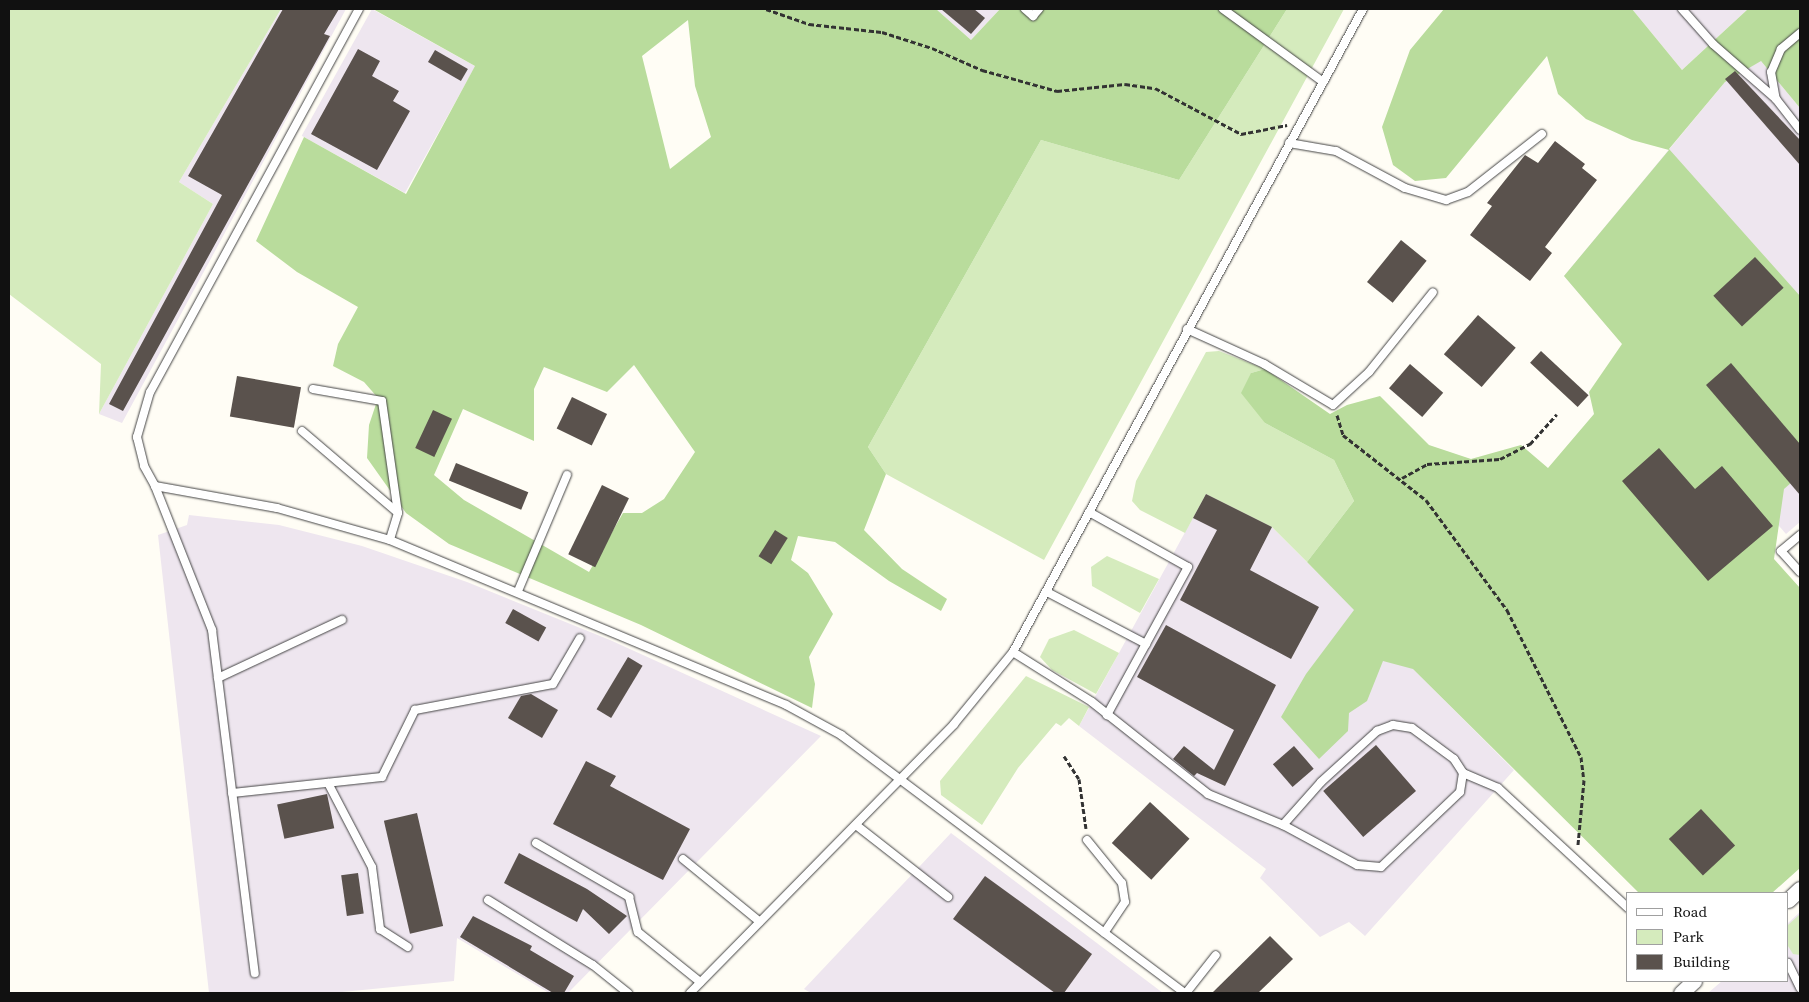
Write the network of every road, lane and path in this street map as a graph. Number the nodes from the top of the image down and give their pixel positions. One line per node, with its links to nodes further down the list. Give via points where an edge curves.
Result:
1 (359, 9): 23 (lane, via 150,392 137,437 144,466)
2 (766, 9): 11 (path, via 809,24 882,32 932,48 982,70 1057,91 1125,84 1155,88 1241,134)
3 (1025, 9): 4 (lane, via 1033,16)
4 (1039, 9)
5 (1223, 9): 9 (lane)
6 (1363, 9): 9 (lane)
7 (1682, 9): 10 (lane, via 1713,44)
8 (1800, 33): 10 (lane, via 1781,49 1771,72)
9 (1323, 82): 11 (lane)
10 (1776, 99): 12 (lane)
11 (1300, 123): 14 (lane)
12 (1799, 127)
13 (1542, 134): 14 (lane, via 1468,192 1446,200 1405,188 1336,151)
14 (1289, 143): 16 (lane)
15 (1433, 292): 18 (lane, via 1369,372)
16 (1187, 329): 18 (lane, via 1264,364); 24 (lane)
17 (312, 389): 25 (lane, via 382,401)
18 (1333, 405): 22 (path, via 1343,435 1379,465)
19 (1557, 414): 22 (path, via 1530,444 1500,459 1427,464)
20 (302, 431): 25 (lane)
21 (568, 476): 29 (lane)
22 (1402, 478): 47 (path, via 1426,500 1507,610 1581,757 1584,780)
23 (155, 486): 27 (lane, via 277,508); 35 (lane, via 212,630)
24 (1089, 512): 30 (lane); 33 (lane, via 1188,567)
25 (398, 513): 27 (lane)
26 (1800, 535): 28 (lane, via 1781,551)
27 (390, 540): 29 (lane)
28 (1800, 572)
29 (518, 591): 39 (lane, via 786,705 840,735)
30 (1047, 592): 33 (lane); 34 (lane)
31 (342, 620): 35 (lane)
32 (580, 638): 40 (lane, via 553,684 415,710 382,777)
33 (1146, 644): 36 (lane)
34 (1013, 652): 36 (lane); 39 (lane, via 972,704)
35 (218, 678): 41 (lane)
36 (1107, 714): 43 (lane, via 1208,794)
37 (1064, 756): 44 (path, via 1079,779)
38 (1463, 773): 43 (lane, via 1460,792 1381,867 1357,865); 43 (lane, via 1454,759 1424,736 1393,725 1378,731 1321,782); 47 (lane, via 1498,788)
39 (901, 779): 42 (lane); 54 (lane)
40 (328, 783): 41 (lane); 55 (lane, via 372,867 380,929)
41 (232, 793): 58 (lane)
42 (856, 825): 49 (lane); 53 (lane)
43 (1282, 825)
44 (1087, 840): 54 (lane, via 1122,883 1125,902)
45 (536, 843): 59 (lane, via 629,896 638,932)
46 (683, 859): 53 (lane)
47 (1577, 860): 52 (lane)
48 (1800, 889): 50 (street)
49 (948, 896)
50 (1789, 899)
51 (488, 900): 62 (lane, via 593,965)
52 (1626, 906)
53 (760, 922): 59 (lane)
54 (1104, 933): 64 (lane)
55 (408, 947)
56 (1216, 955): 64 (lane)
57 (1789, 964): 61 (lane)
58 (254, 973)
59 (700, 982): 63 (lane)
60 (1693, 982): 65 (street)
61 (1800, 988)
62 (628, 993)
63 (690, 993)
64 (1185, 993)
65 (1681, 993)

